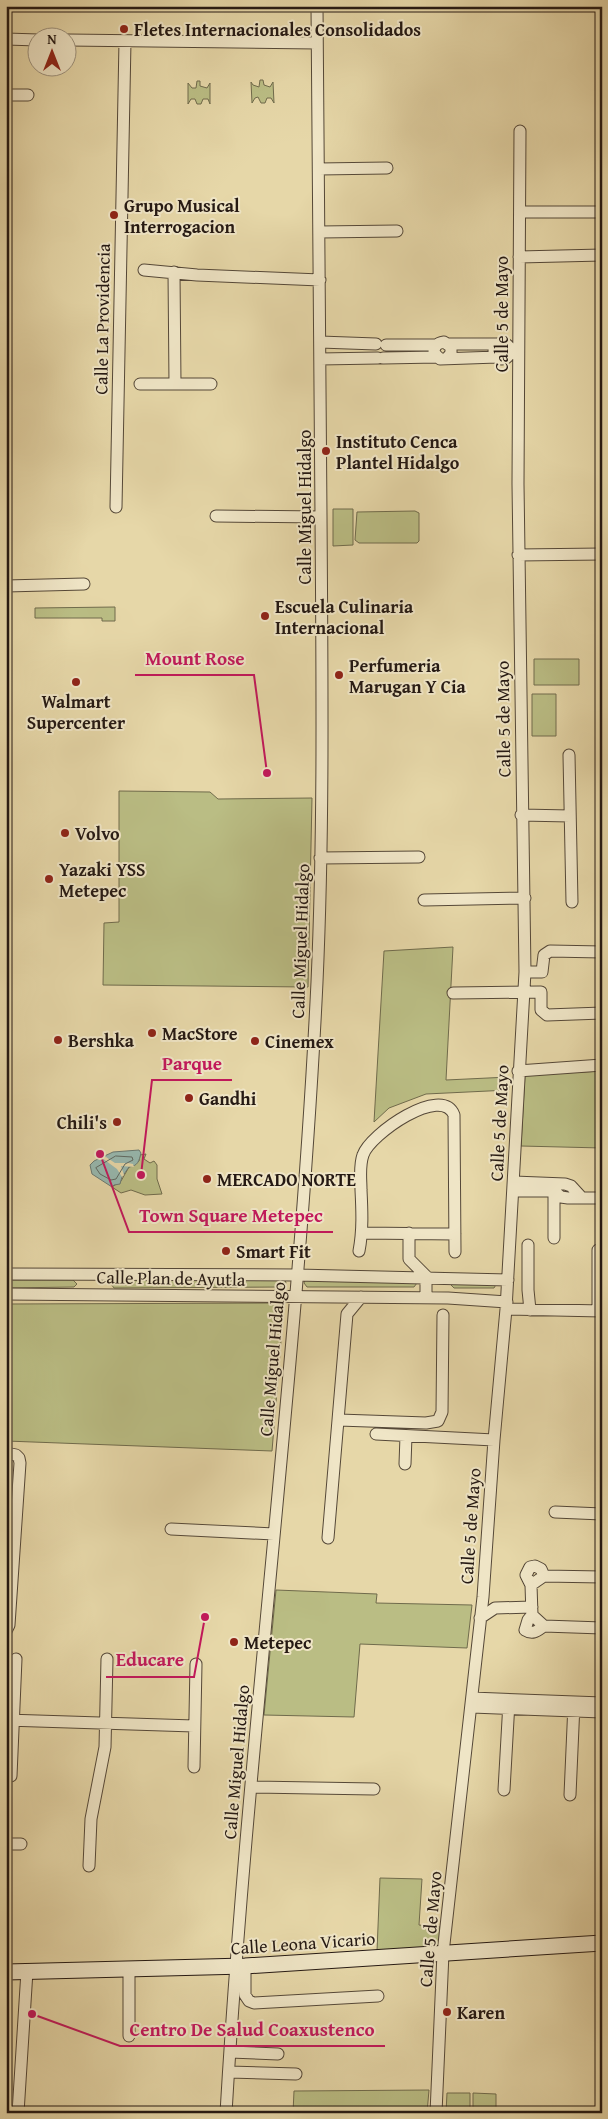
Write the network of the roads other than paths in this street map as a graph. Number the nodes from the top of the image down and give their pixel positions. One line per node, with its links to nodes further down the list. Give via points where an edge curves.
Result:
1 (317, 6): 6 (street, Calle Miguel Hidalgo)
2 (6, 40): 3 (street)
3 (28, 40)
4 (78, 40): 5 (street)
5 (125, 41): 6 (street); 31 (street, Calle La Providencia)
6 (317, 42): 11 (street, Calle Miguel Hidalgo)
7 (6, 95): 8 (street)
8 (28, 95)
9 (520, 132): 12 (street, Calle 5 de Mayo)
10 (387, 168): 11 (street)
11 (319, 169): 15 (street, Calle Miguel Hidalgo)
12 (520, 212): 13 (street); 17 (street, Calle 5 de Mayo)
13 (602, 212)
14 (397, 231): 15 (street)
15 (320, 232): 20 (street, Calle Miguel Hidalgo)
16 (602, 255): 17 (street)
17 (519, 257): 35 (street, Calle 5 de Mayo)
18 (144, 270): 19 (street)
19 (174, 272): 20 (street); 29 (street)
20 (320, 280): 21 (street, Calle Miguel Hidalgo)
21 (320, 342): 23 (street); 27 (street, Calle Miguel Hidalgo)
22 (449, 344): 24 (street); 25 (street, via 452,350); 25 (street, via 502,343 510,352 505,359)
23 (381, 345): 24 (street); 26 (street, via 388,352)
24 (436, 345): 25 (street, via 434,350)
25 (443, 357): 26 (street)
26 (380, 358): 27 (street)
27 (320, 359): 33 (street, Calle Miguel Hidalgo)
28 (140, 384): 29 (street)
29 (174, 384): 30 (street)
30 (211, 384)
31 (116, 507)
32 (216, 516): 33 (street)
33 (321, 517): 42 (street, Calle Miguel Hidalgo)
34 (602, 554): 35 (street)
35 (518, 555): 39 (street, Calle 5 de Mayo)
36 (84, 584): 37 (street)
37 (6, 586)
38 (569, 755): 40 (street)
39 (521, 815): 40 (street); 43 (street, Calle 5 de Mayo)
40 (570, 816): 45 (street)
41 (419, 857): 42 (street)
42 (320, 858): 69 (street, Calle Miguel Hidalgo, via 317,978)
43 (525, 898): 44 (street); 47 (street, Calle 5 de Mayo)
44 (424, 900)
45 (572, 902)
46 (602, 952): 47 (street, via 546,952 542,972)
47 (525, 972): 48 (street, Calle 5 de Mayo)
48 (524, 992): 49 (street); 50 (street, via 541,992 541,1010 547,1014); 52 (street, Calle 5 de Mayo)
49 (453, 993)
50 (602, 1013)
51 (602, 1065): 52 (street)
52 (518, 1071): 53 (street, Calle 5 de Mayo)
53 (514, 1187): 54 (street); 55 (street, via 565,1184); 73 (street, Calle 5 de Mayo)
54 (554, 1191): 55 (street, via 561,1197); 60 (street)
55 (582, 1198): 56 (street)
56 (602, 1198)
57 (362, 1233): 58 (street); 59 (street, via 361,1170 366,1150 394,1122 422,1108 440,1105 452,1110 454,1116); 62 (street)
58 (409, 1233): 59 (street); 65 (street)
59 (455, 1234): 64 (street)
60 (554, 1238)
61 (528, 1245): 74 (street)
62 (359, 1250)
63 (598, 1250): 85 (street)
64 (455, 1252)
65 (409, 1259): 70 (street); 71 (street)
66 (6, 1274): 67 (street, Calle Plan de Ayutla)
67 (85, 1274): 68 (street, Calle Plan de Ayutla); 76 (street, Calle Plan de Ayutla)
68 (104, 1274): 69 (street, Calle Plan de Ayutla); 77 (street, Calle Plan de Ayutla)
69 (297, 1275): 70 (street, Calle Plan de Ayutla); 78 (street, Calle Miguel Hidalgo)
70 (394, 1276): 71 (street, Calle Plan de Ayutla)
71 (426, 1276): 72 (street, Calle Plan de Ayutla); 81 (street)
72 (447, 1277): 73 (street, Calle Plan de Ayutla); 82 (street)
73 (508, 1280): 83 (street, Calle 5 de Mayo)
74 (528, 1290): 83 (street); 84 (street)
75 (6, 1294): 76 (street, Calle Plan de Ayutla)
76 (85, 1294): 77 (street, Calle Plan de Ayutla)
77 (104, 1294): 78 (street, Calle Plan de Ayutla)
78 (295, 1297): 80 (street, Calle Plan de Ayutla); 97 (street, Calle Miguel Hidalgo)
79 (361, 1297): 80 (street, Calle Plan de Ayutla); 81 (street, Calle Plan de Ayutla); 86 (street)
80 (332, 1298): 86 (street)
81 (426, 1298): 82 (street, Calle Plan de Ayutla)
82 (448, 1298): 83 (street, Calle Plan de Ayutla)
83 (507, 1302): 84 (street); 91 (street, Calle 5 de Mayo)
84 (530, 1310): 85 (street)
85 (600, 1311)
86 (347, 1314): 88 (street)
87 (443, 1315): 88 (street, via 442,1412 438,1421)
88 (339, 1420): 98 (street)
89 (376, 1434): 90 (street)
90 (406, 1436): 91 (street); 93 (street)
91 (494, 1440): 100 (street, Calle 5 de Mayo)
92 (6, 1453): 105 (street, via 16,1455 20,1464)
93 (405, 1464)
94 (555, 1512): 95 (street)
95 (602, 1514)
96 (170, 1529): 97 (street)
97 (274, 1534): 119 (street, Calle Miguel Hidalgo)
98 (328, 1538)
99 (602, 1577): 102 (street, via 544,1576 531,1585)
100 (483, 1598): 101 (street); 103 (street, Calle 5 de Mayo)
101 (495, 1608): 102 (street); 103 (street)
102 (532, 1611): 104 (street, via 544,1626)
103 (480, 1618): 109 (street, Calle 5 de Mayo)
104 (602, 1628)
105 (6, 1631)
106 (16, 1659): 114 (street)
107 (107, 1659): 115 (street)
108 (196, 1664): 116 (street)
109 (472, 1702): 111 (street); 127 (street, Calle 5 de Mayo)
110 (602, 1703): 112 (street)
111 (509, 1705): 112 (street); 121 (street)
112 (574, 1707): 113 (street); 122 (street)
113 (602, 1712)
114 (10, 1720): 115 (street); 118 (street)
115 (106, 1724): 116 (street); 125 (street, via 91,1819)
116 (194, 1726): 117 (street)
117 (194, 1767)
118 (11, 1776)
119 (251, 1787): 120 (street); 128 (street, Calle Miguel Hidalgo)
120 (374, 1788)
121 (504, 1790)
122 (570, 1795)
123 (6, 1844): 124 (street)
124 (21, 1844)
125 (89, 1866)
126 (602, 1943): 127 (street, Calle Leona Vicario)
127 (444, 1953): 128 (street, Calle Leona Vicario); 140 (street, Calle 5 de Mayo)
128 (240, 1966): 129 (street, Calle Leona Vicario); 132 (street, via 245,1995 254,2003); 134 (street, Calle Miguel Hidalgo)
129 (129, 1970): 131 (street, Calle Leona Vicario); 133 (street)
130 (6, 1972): 131 (street, Calle Leona Vicario)
131 (27, 1972): 138 (street)
132 (378, 1996)
133 (129, 2036)
134 (230, 2052): 135 (street); 136 (street, Calle Miguel Hidalgo)
135 (278, 2054)
136 (229, 2072): 137 (street); 139 (street, Calle Miguel Hidalgo)
137 (296, 2074)
138 (18, 2113)
139 (226, 2113)
140 (436, 2113)

